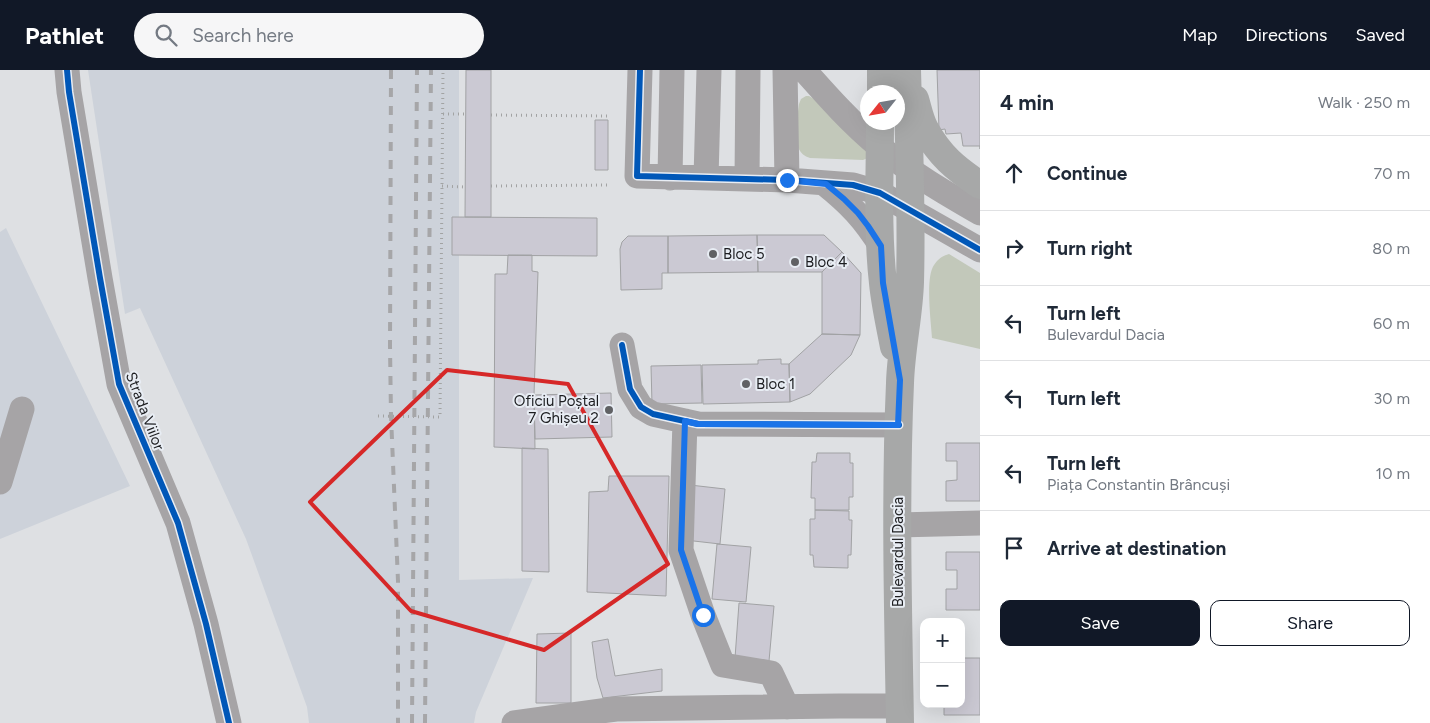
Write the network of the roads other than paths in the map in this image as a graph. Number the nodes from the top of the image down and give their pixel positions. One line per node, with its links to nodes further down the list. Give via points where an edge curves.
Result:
1 (67, 70): 34 (street, Strada Viilor, via 119,384 178,523)
2 (640, 70): 13 (street, via 637,176)
3 (672, 70): 13 (street)
4 (709, 70): 14 (street)
5 (748, 70): 15 (street)
6 (785, 70): 16 (street)
7 (804, 70): 11 (street, via 849,119)
8 (881, 70): 10 (main road)
9 (907, 74): 12 (main road, Bulevardul Dacia); 18 (main road, via 924,128 939,151)
10 (881, 85)
11 (880, 135): 12 (street); 19 (main road, Bulevardul Dacia)
12 (910, 170): 20 (main road, Bulevardul Dacia); 21 (street)
13 (670, 178): 14 (street)
14 (706, 178): 15 (street)
15 (747, 179): 16 (street)
16 (787, 180): 17 (street)
17 (826, 184): 19 (street, via 853,185); 22 (street, via 858,213)
18 (980, 184)
19 (880, 193): 20 (street); 22 (main road, Bulevardul Dacia)
20 (910, 212): 23 (street); 25 (main road, Bulevardul Dacia, via 910,283)
21 (980, 213)
22 (881, 246): 25 (main road, Bulevardul Dacia, via 883,283)
23 (980, 250)
24 (622, 344): 27 (street, via 630,389 641,407 653,414)
25 (900, 380): 28 (main road, Bulevardul Dacia)
26 (22, 409): 29 (street)
27 (685, 421): 28 (street, via 698,424); 32 (street, via 681,550 703,615 723,665 771,673)
28 (898, 425): 31 (main road, Bulevardul Dacia)
29 (0, 482)
30 (980, 523): 31 (street)
31 (897, 525): 33 (main road, Bulevardul Dacia)
32 (787, 706): 33 (street); 35 (street, via 616,709)
33 (896, 717)
34 (229, 723)
35 (514, 723)

